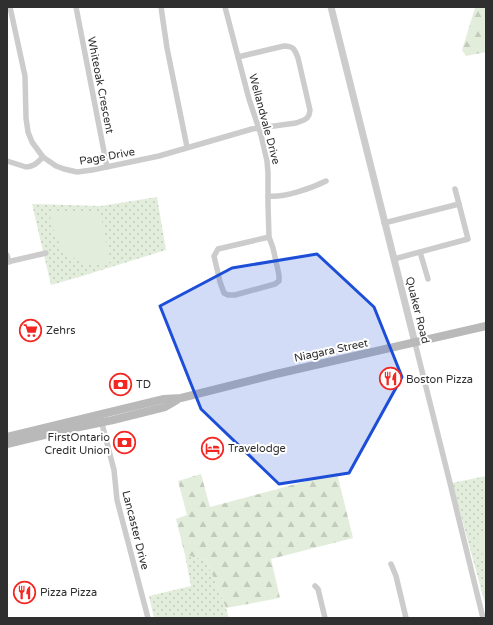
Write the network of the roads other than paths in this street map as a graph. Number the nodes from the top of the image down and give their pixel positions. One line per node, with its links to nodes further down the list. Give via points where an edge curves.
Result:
1 (10, 7): 9 (street, Page Drive, via 25,76 27,127 32,142)
2 (76, 7): 11 (street, Whiteoak Crescent)
3 (161, 7): 8 (street)
4 (225, 7): 6 (street, Wellandvale Drive)
5 (331, 7): 16 (street, Quaker Road)
6 (238, 57): 7 (street, Wellandvale Drive); 7 (street, Page Drive, via 290,46 298,58 310,110 308,117 296,123)
7 (258, 128): 8 (street, Page Drive); 14 (street, Wellandvale Drive, via 267,161)
8 (187, 147): 11 (street, Page Drive)
9 (43, 157): 10 (street, via 29,167); 11 (street, Page Drive, via 56,166 72,171)
10 (7, 161)
11 (107, 167)
12 (326, 181): 14 (street, via 309,189)
13 (455, 189): 15 (street)
14 (268, 196): 17 (street, Wellandvale Drive)
15 (459, 204): 16 (street); 18 (street, via 468,239)
16 (384, 223): 20 (street, Quaker Road)
17 (269, 237): 17 (street, Wellandvale Drive, via 218,249 214,256 224,293 235,295 279,281)
18 (420, 252): 20 (street); 22 (street)
19 (46, 253): 21 (street)
20 (394, 259): 24 (street, Quaker Road)
21 (8, 260)
22 (428, 279)
23 (486, 326): 24 (main road, Niagara Street)
24 (415, 343): 25 (main road, Niagara Street, via 181,398 165,407); 33 (street, Quaker Road)
25 (101, 418): 26 (main road, Niagara Street); 27 (main road, Niagara Street); 30 (street, Lancaster Drive, via 114,470 117,500)
26 (7, 437)
27 (7, 444)
28 (391, 564): 32 (street)
29 (315, 586): 31 (street)
30 (148, 618)
31 (325, 618)
32 (406, 618)
33 (483, 618)

